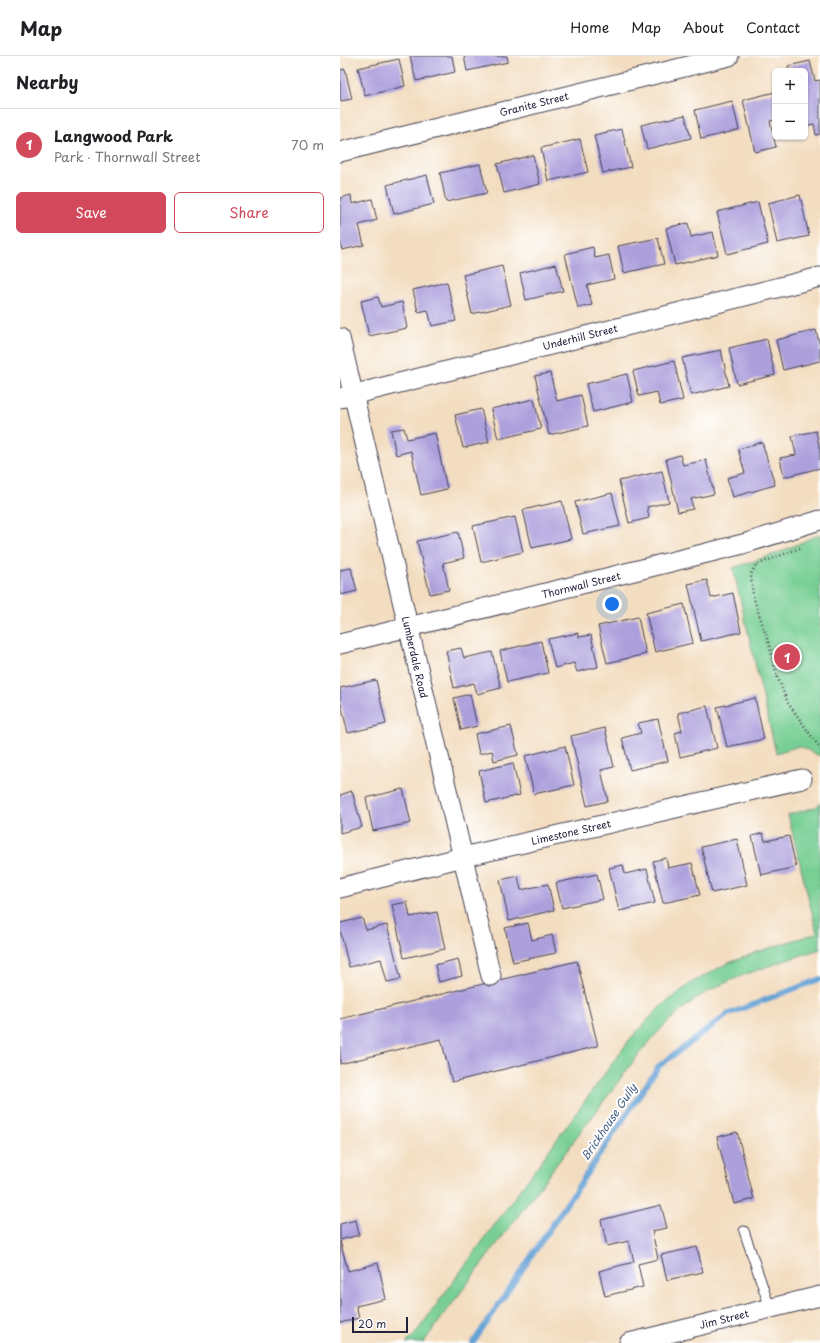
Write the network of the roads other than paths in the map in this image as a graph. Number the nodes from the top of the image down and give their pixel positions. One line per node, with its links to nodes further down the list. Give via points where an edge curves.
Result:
1 (729, 56): 2 (street, Granite Street)
2 (340, 152)
3 (820, 277): 5 (street, Underhill Street)
4 (340, 338): 5 (street, Lumberdale Road)
5 (347, 396): 7 (street, Lumberdale Road)
6 (820, 520): 7 (street, Thornwall Street, via 743,544)
7 (408, 628): 8 (street, Thornwall Street); 10 (street, Lumberdale Road)
8 (340, 644)
9 (802, 779): 10 (street, Limestone Street)
10 (463, 857): 11 (street, Limestone Street); 12 (street, Lumberdale Road)
11 (340, 888)
12 (491, 976)
13 (744, 1231): 15 (lane)
14 (820, 1296): 15 (street, Jim Street)
15 (770, 1308): 16 (street, Jim Street)
16 (628, 1343)

